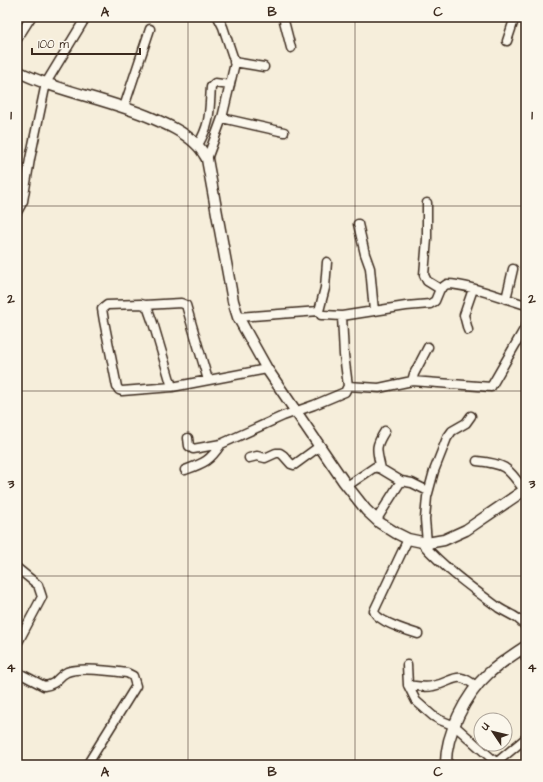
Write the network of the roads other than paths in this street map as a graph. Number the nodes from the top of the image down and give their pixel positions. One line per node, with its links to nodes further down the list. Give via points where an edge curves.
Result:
1 (30, 17): 7 (street)
2 (86, 17): 13 (street)
3 (218, 17): 10 (street)
4 (283, 17): 9 (street)
5 (515, 17): 8 (street)
6 (150, 29): 15 (street)
7 (17, 39)
8 (507, 41)
9 (291, 48)
10 (234, 62): 11 (street); 14 (street)
11 (264, 67)
12 (17, 71): 13 (main road)
13 (46, 83): 15 (main road); 21 (street, via 23,202)
14 (230, 85): 16 (street); 18 (street, via 212,84 209,120)
15 (124, 107): 18 (main road, via 177,130)
16 (222, 118): 17 (street); 19 (street)
17 (284, 132)
18 (198, 145): 19 (main road)
19 (207, 159): 33 (main road)
20 (427, 202): 26 (street, via 424,275 427,281)
21 (17, 212)
22 (358, 224): 31 (street, via 370,268)
23 (327, 262): 30 (street, via 325,288)
24 (513, 269): 27 (street)
25 (473, 289): 26 (street, via 453,284 444,285); 27 (street); 35 (street, via 464,315)
26 (440, 290): 31 (street, via 435,301 430,304)
27 (506, 299): 28 (street)
28 (526, 305)
29 (145, 306): 38 (street, via 181,302 186,305); 41 (street, via 154,326); 41 (street, via 107,305 102,310 117,387 122,391)
30 (319, 311): 32 (street, via 324,316); 33 (street)
31 (374, 311): 32 (street)
32 (342, 316): 40 (street)
33 (238, 317): 37 (main road)
34 (526, 326): 39 (street, via 491,387)
35 (468, 330)
36 (428, 347): 39 (street)
37 (267, 369): 38 (street); 42 (main road)
38 (208, 380): 41 (street)
39 (412, 381): 40 (street, via 379,388)
40 (348, 386): 42 (street, via 345,392)
41 (172, 387)
42 (296, 411): 46 (street); 47 (main road)
43 (471, 416): 55 (street, via 447,438)
44 (385, 431): 50 (street, via 377,446)
45 (188, 438): 46 (street, via 189,446 193,449)
46 (221, 444): 51 (street, via 208,461)
47 (320, 446): 48 (street, via 294,465 280,453 265,458); 53 (main road)
48 (249, 458)
49 (477, 461): 54 (street, via 501,465)
50 (381, 469): 52 (street); 53 (street, via 372,468)
51 (185, 470)
52 (401, 481): 55 (street); 56 (street)
53 (348, 486): 56 (main road)
54 (525, 490): 58 (main road, via 466,530 444,540)
55 (428, 491): 58 (street)
56 (376, 520): 57 (main road)
57 (408, 539): 58 (main road); 61 (street, via 374,611 376,616)
58 (424, 543): 60 (street, via 448,570 519,619)
59 (17, 568): 62 (street, via 38,585 42,597)
60 (526, 627)
61 (418, 634)
62 (17, 644)
63 (525, 647): 64 (street); 68 (main road, via 488,674)
64 (526, 658)
65 (407, 665): 67 (street)
66 (17, 672): 72 (street, via 44,686 55,684 66,672 76,670 127,672 134,676 136,686)
67 (408, 685): 68 (street, via 433,686 462,678); 69 (street, via 416,701 423,708)
68 (476, 687): 69 (main road)
69 (454, 726): 71 (street); 73 (main road, via 447,750)
70 (526, 738): 71 (street)
71 (497, 764)
72 (87, 765)
73 (446, 765)

